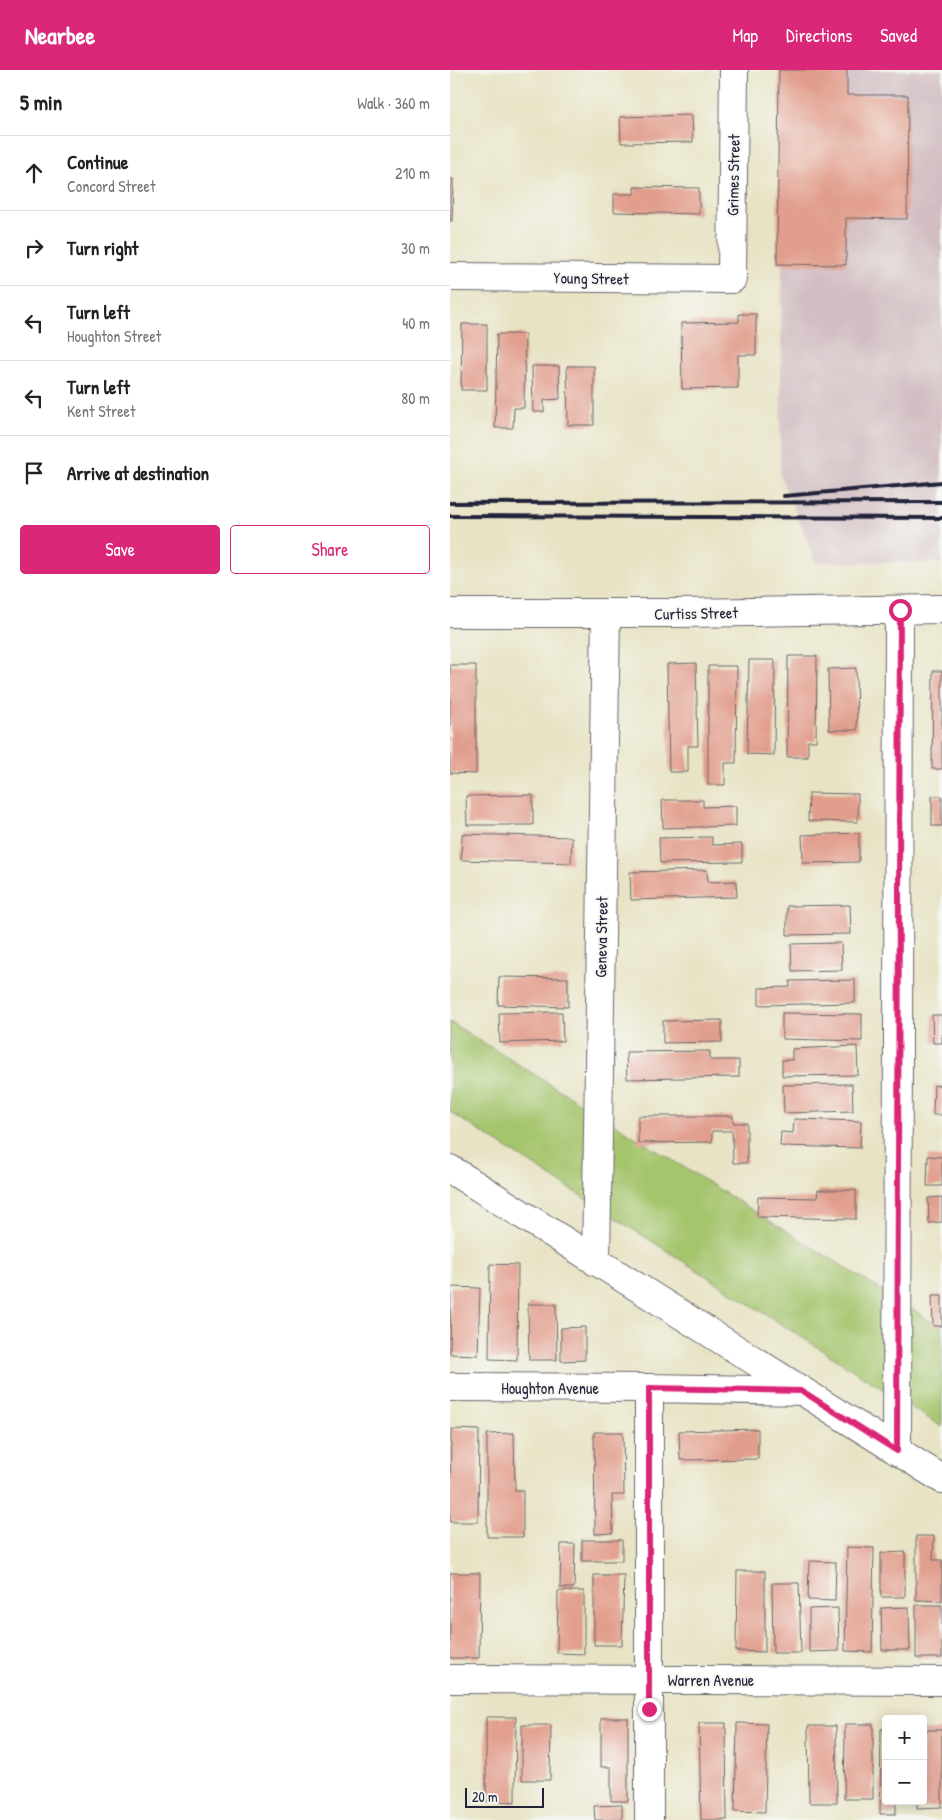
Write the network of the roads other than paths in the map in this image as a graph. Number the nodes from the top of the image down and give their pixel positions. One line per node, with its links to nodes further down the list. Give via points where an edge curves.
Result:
1 (734, 70): 3 (street, Grimes Street)
2 (450, 277): 3 (street, Young Street)
3 (732, 280)
4 (942, 609): 5 (street, Curtiss Street)
5 (900, 610): 7 (street, Curtiss Street); 13 (street)
6 (450, 613): 7 (street, Curtiss Street)
7 (606, 613): 9 (street, Geneva Street)
8 (450, 1169): 9 (street)
9 (596, 1262): 12 (street)
10 (450, 1387): 11 (street, Houghton Avenue)
11 (649, 1388): 12 (street, Houghton Avenue); 16 (street)
12 (802, 1391): 13 (street)
13 (897, 1451): 14 (street)
14 (942, 1479)
15 (450, 1679): 16 (street, Warren Avenue)
16 (649, 1680): 17 (street, Warren Avenue); 18 (street)
17 (942, 1682)
18 (649, 1820)

